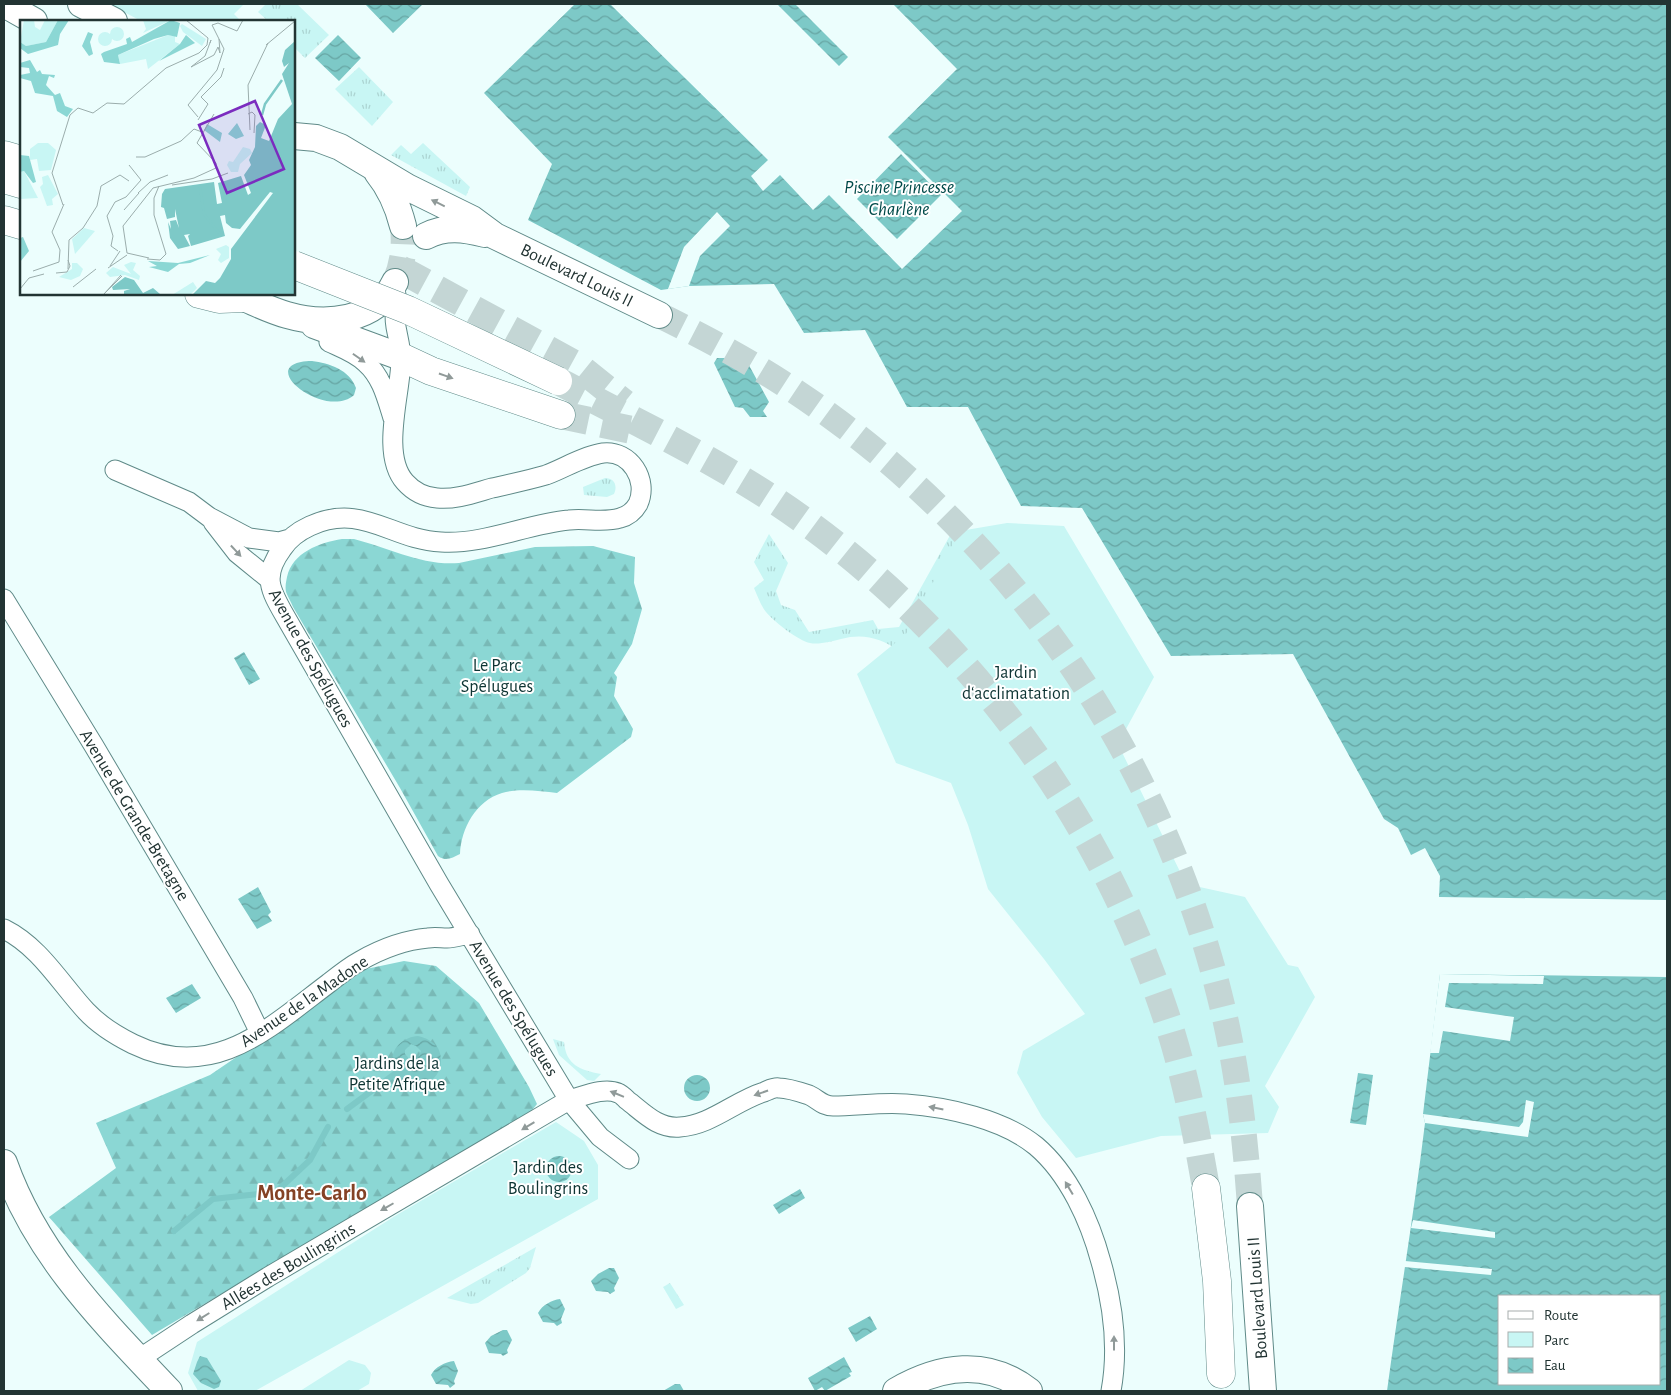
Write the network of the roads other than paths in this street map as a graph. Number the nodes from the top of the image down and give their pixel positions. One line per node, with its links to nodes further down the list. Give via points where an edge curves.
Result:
1 (4, 4): 3 (main road)
2 (81, 4): 4 (main road)
3 (32, 20)
4 (112, 20)
5 (295, 125): 6 (main road, Boulevard Louis II)
6 (305, 137): 9 (main road, Boulevard Louis II, via 340,147)
7 (4, 155): 8 (main road)
8 (20, 160)
9 (374, 167): 14 (main road, Boulevard Louis II, one-way to 9, via 472,219); 14 (main road, Boulevard Louis II, via 400,215 414,231 454,228)
10 (4, 178): 11 (main road)
11 (20, 184)
12 (4, 220): 13 (main road)
13 (20, 225)
14 (495, 236): 20 (main road, Boulevard Louis II)
15 (295, 265): 22 (main road, bridge, via 408,310)
16 (396, 283): 19 (main road, via 380,303 358,316 328,320); 21 (street, via 395,315)
17 (203, 295): 18 (main road, via 219,299)
18 (240, 296): 19 (main road)
19 (288, 315): 21 (main road); 24 (street, one-way to 24, via 366,363 383,388)
20 (659, 315)
21 (401, 357): 23 (main road, one-way to 23, via 431,371); 24 (street)
22 (558, 381)
23 (560, 415)
24 (394, 419): 27 (street, Avenue des Spélugues, via 397,469 410,487 430,497 453,498 546,475 606,453 626,459 635,469 641,494 636,507 619,519 569,520 478,538 444,542 418,539 368,521 337,518 312,525)
25 (115, 470): 26 (street, via 189,502)
26 (209, 517): 27 (street, via 249,538 280,542); 28 (street, one-way to 28, via 237,553)
27 (290, 539): 28 (street, Avenue des Spélugues, via 273,562)
28 (269, 579): 31 (street, Avenue des Spélugues, via 271,591 285,616)
29 (4, 599): 32 (street, Avenue de Grande-Bretagne, via 243,998)
30 (4, 929): 32 (street, Avenue de la Madone, via 34,949 88,1013 132,1044 176,1058 194,1057 220,1054)
31 (470, 934): 32 (street, Avenue de la Madone, via 428,938 388,947 359,961); 33 (street, Avenue des Spélugues)
32 (260, 1033)
33 (570, 1100): 34 (street, Avenue des Spélugues, via 600,1136); 38 (street, Allées des Boulingrins, one-way to 38, via 268,1276); 43 (street, Allées des Boulingrins, one-way to 33, via 1114,1328 1111,1298 1099,1253 1085,1218 1058,1170 1035,1145 1018,1134 978,1118 934,1107 873,1103 832,1106 777,1087 694,1126 673,1128 654,1122 618,1093 599,1092)
34 (629, 1159)
35 (4, 1163): 38 (main road, via 24,1210 57,1264 81,1296)
36 (1206, 1188): 39 (main road, via 1218,1281)
37 (1250, 1206): 44 (main road, Boulevard Louis II)
38 (139, 1359): 40 (main road)
39 (1221, 1374)
40 (169, 1391)
41 (896, 1391): 42 (main road, via 925,1377 959,1369 1001,1376)
42 (1029, 1391)
43 (1111, 1391)
44 (1263, 1391)

